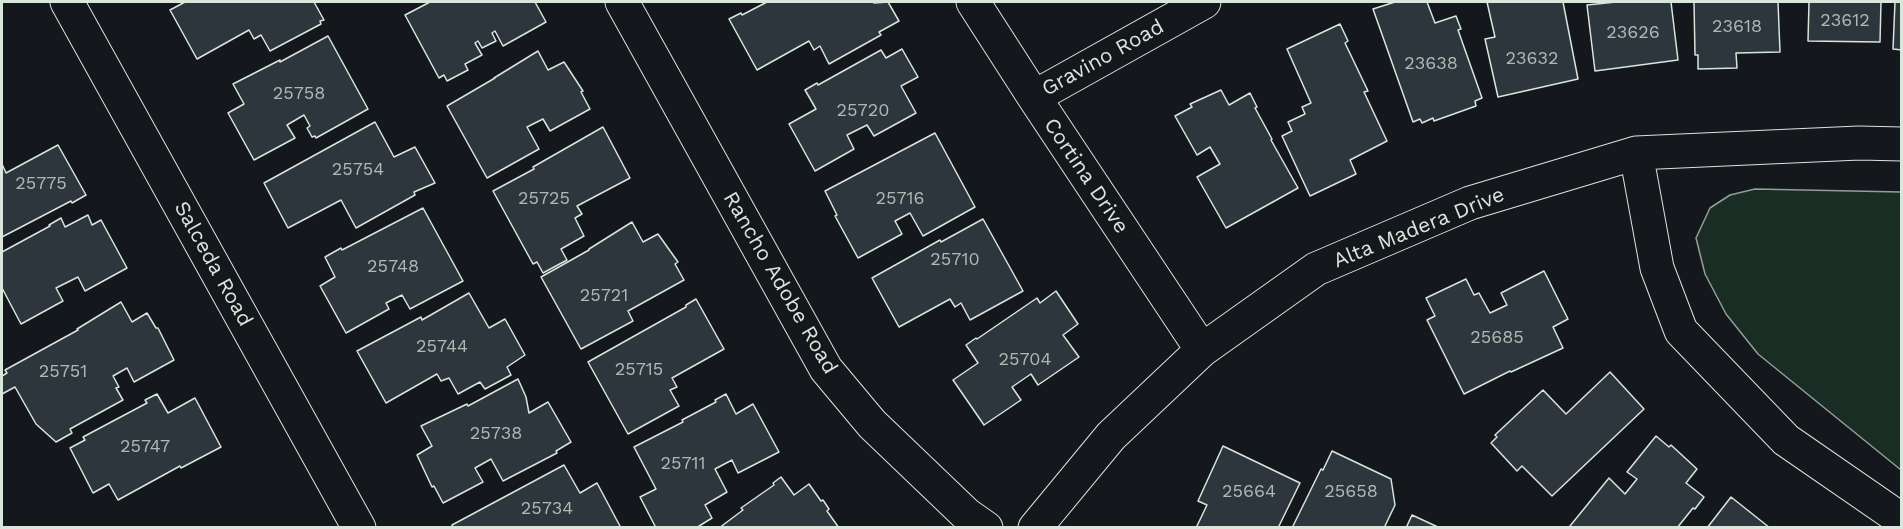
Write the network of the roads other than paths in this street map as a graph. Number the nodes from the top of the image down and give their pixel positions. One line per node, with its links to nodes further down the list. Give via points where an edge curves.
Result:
1 (67, 2): 10 (street, Salceda Road)
2 (622, 2): 11 (street, Rancho Adobe Road, via 826,369 872,424 966,514)
3 (973, 2): 5 (street, Cortina Drive)
4 (1203, 2): 5 (street, Gravino Road)
5 (1034, 97): 8 (street, Cortina Drive)
6 (1902, 144): 7 (street, Alta Madera Drive)
7 (1636, 153): 8 (street, Alta Madera Drive, via 1470,203 1316,269); 9 (street, via 1657,268 1681,331 1786,440)
8 (1202, 350): 12 (street, Alta Madera Drive, via 1111,436)
9 (1902, 520)
10 (358, 528)
11 (986, 528)
12 (1035, 528)

